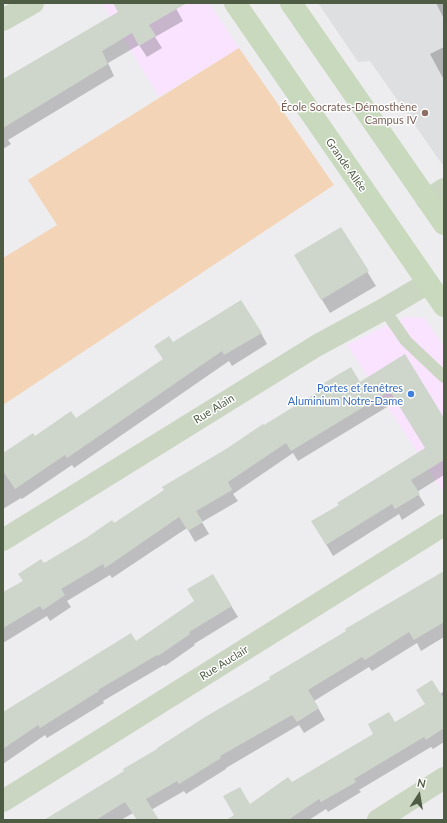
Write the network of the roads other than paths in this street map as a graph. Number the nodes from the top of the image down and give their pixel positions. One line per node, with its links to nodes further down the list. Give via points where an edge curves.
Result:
1 (33, 3): 4 (street)
2 (235, 3): 7 (main road, Grande Allée)
3 (291, 3): 5 (main road)
4 (3, 20)
5 (436, 194): 6 (main road)
6 (444, 224)
7 (428, 283): 8 (main road, Grande Allée); 9 (street, Rue Alain)
8 (444, 306)
9 (384, 309): 10 (lane, via 406,341); 12 (street, Rue Alain, via 316,346)
10 (444, 377)
11 (444, 525): 14 (street, Rue Auclair)
12 (3, 540)
13 (444, 778): 15 (street)
14 (3, 800)
15 (378, 820)

